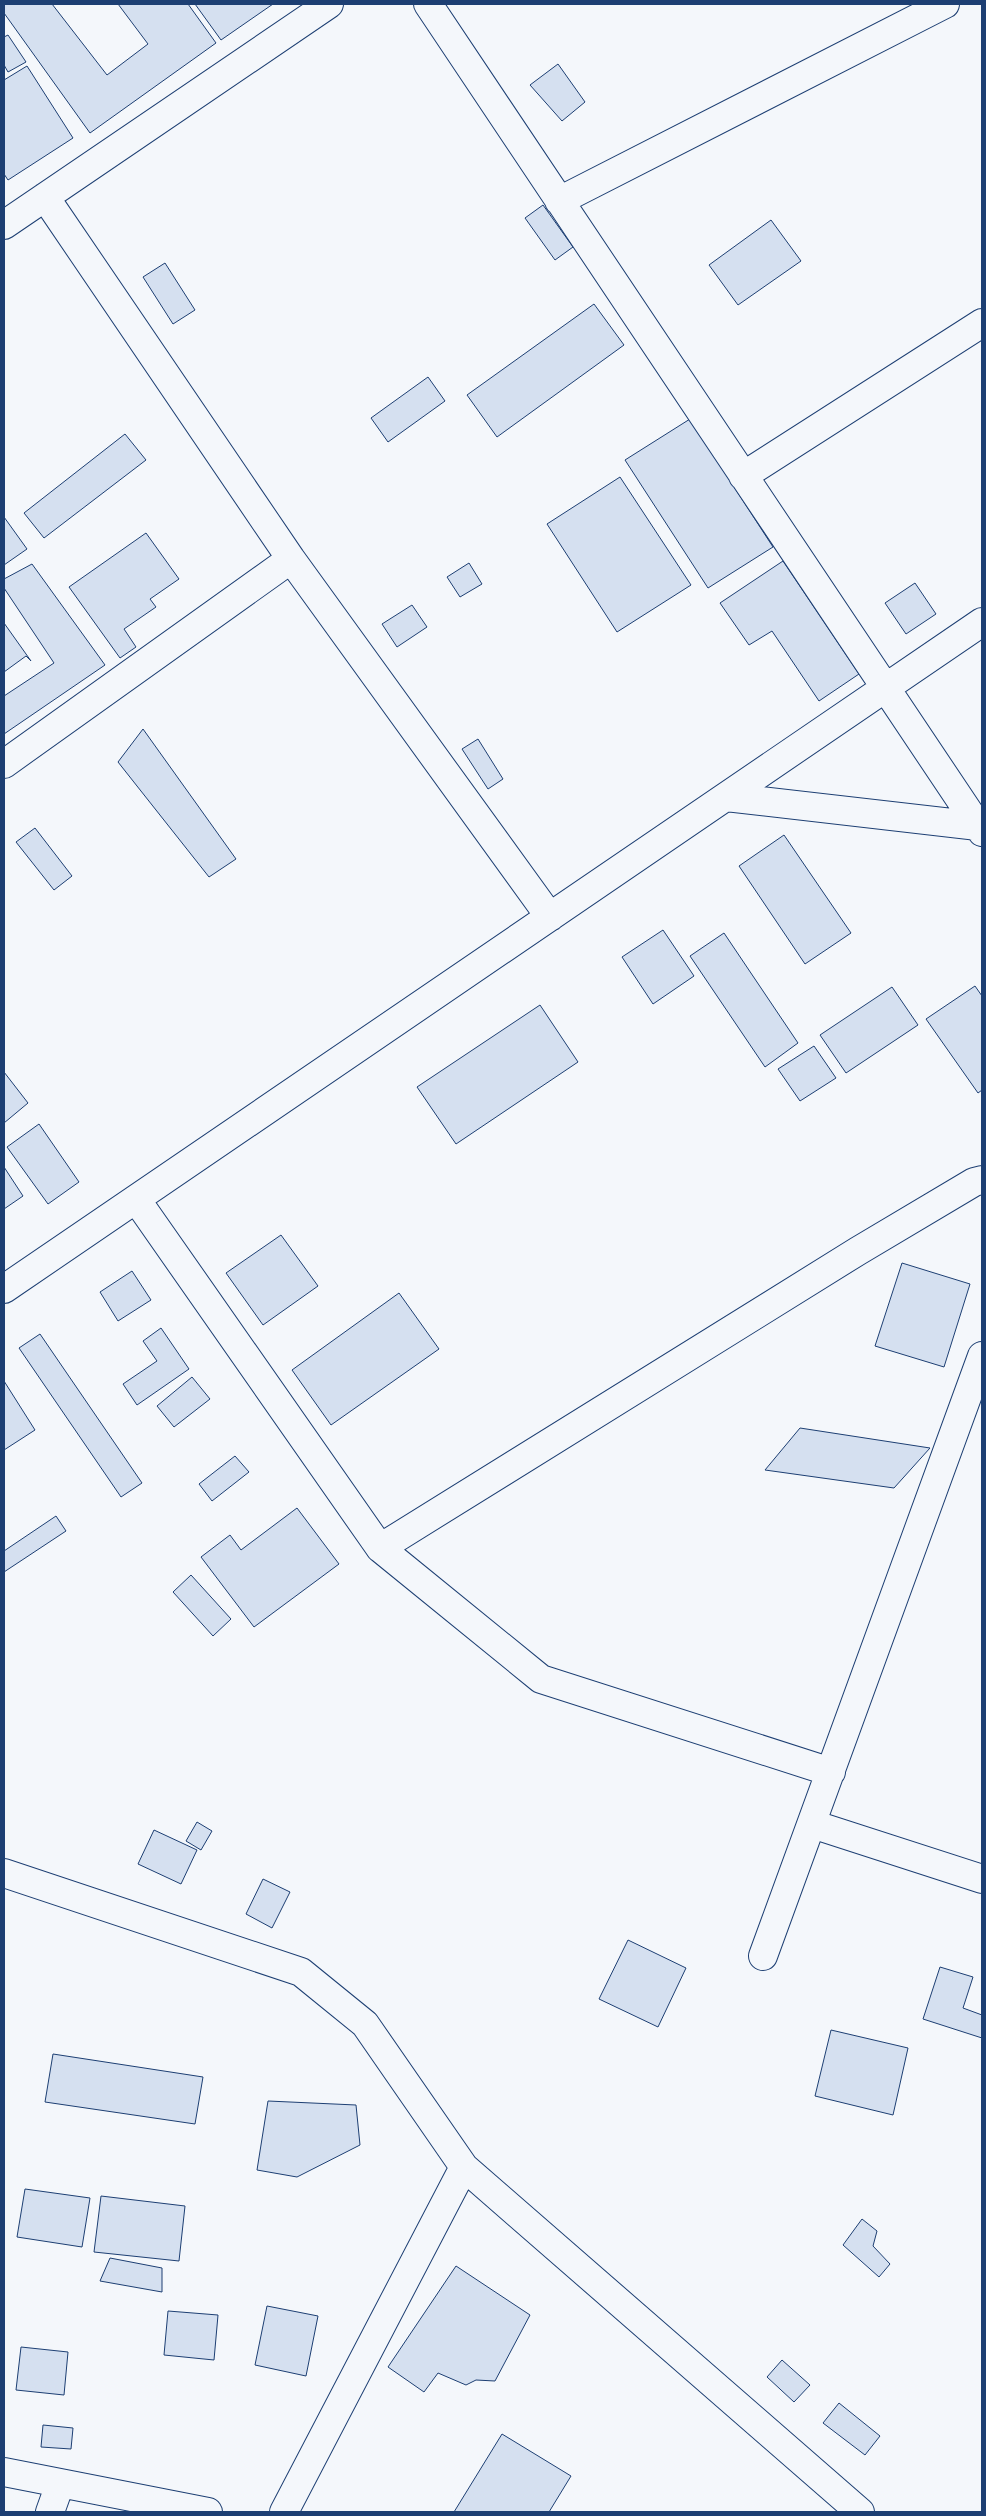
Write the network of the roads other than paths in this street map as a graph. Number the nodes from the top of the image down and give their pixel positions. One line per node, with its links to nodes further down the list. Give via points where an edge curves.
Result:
1 (329, 4): 4 (street)
2 (428, 4): 5 (street)
3 (945, 4): 5 (street)
4 (45, 197): 6 (street); 9 (street)
5 (559, 201): 8 (street)
6 (4, 224)
7 (982, 323): 8 (street)
8 (743, 476): 11 (street)
9 (291, 559): 12 (street); 15 (street)
10 (982, 622): 11 (street)
11 (884, 689): 13 (street); 14 (street)
12 (4, 764)
13 (726, 797): 14 (street); 15 (street)
14 (980, 829)
15 (550, 917): 17 (street)
16 (982, 1180): 20 (street, via 858,1251)
17 (136, 1199): 18 (street); 20 (street)
18 (4, 1289)
19 (982, 1356): 21 (street)
20 (380, 1548): 21 (street, via 541,1679)
21 (830, 1772): 22 (street)
22 (812, 1824): 24 (street); 25 (street)
23 (4, 1873): 26 (street, via 301,1972 365,2024)
24 (982, 1880)
25 (763, 1956)
26 (464, 2167): 31 (street); 32 (street)
27 (4, 2472): 28 (street)
28 (60, 2484): 29 (street); 30 (street)
29 (50, 2512)
30 (208, 2512)
31 (284, 2512)
32 (860, 2512)

